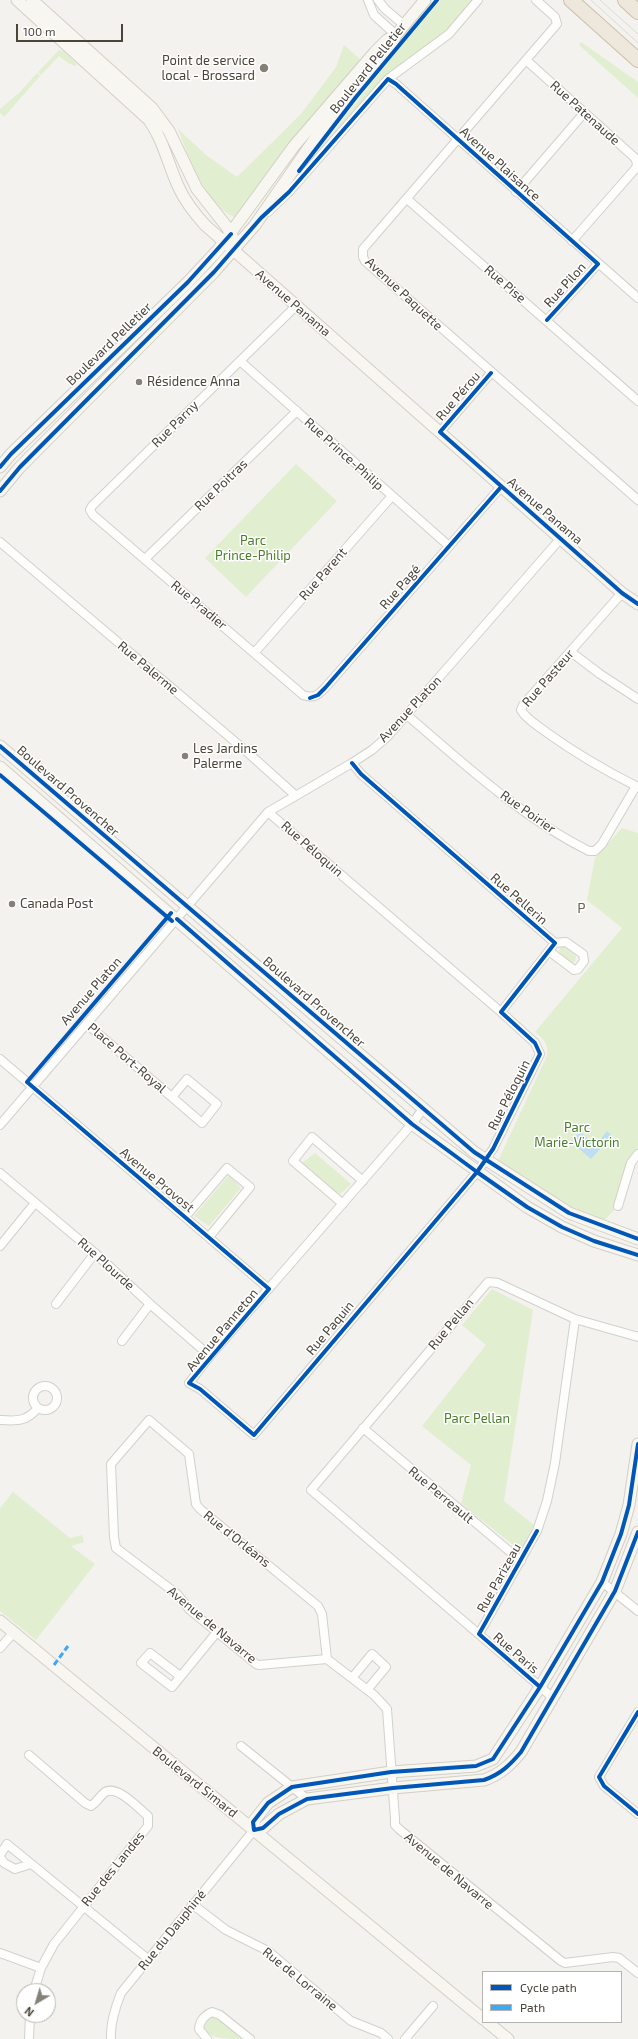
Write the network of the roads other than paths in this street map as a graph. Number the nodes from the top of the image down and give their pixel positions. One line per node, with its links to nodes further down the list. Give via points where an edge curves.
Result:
1 (17, 0): 21 (street, Avenue Panama, via 149,120 159,137 178,188 198,217)
2 (32, 0): 21 (street, Avenue Panama, via 152,108 168,131 197,189)
3 (368, 0): 12 (street, via 374,15)
4 (378, 0): 11 (street, via 384,9)
5 (425, 0): 11 (street, Boulevard Pelletier)
6 (478, 0): 15 (street, Boulevard Pelletier, via 449,34)
7 (536, 0): 13 (street, Avenue Paquette, via 555,17 557,24)
8 (571, 0): 14 (highway)
9 (624, 0): 10 (highway)
10 (638, 12)
11 (404, 24): 12 (street, Boulevard Pelletier)
12 (396, 34): 20 (street, Boulevard Pelletier, via 390,48 319,134); 21 (street, Boulevard Pelletier, via 375,52 294,146)
13 (526, 60): 16 (street, Rue Patenaude); 17 (street, Avenue Paquette)
14 (638, 60)
15 (388, 79): 17 (street, Avenue Plaisance); 20 (street, Boulevard Pelletier, via 289,192)
16 (584, 113): 18 (street); 22 (street, Rue Patenaude, via 635,158 637,163 636,168)
17 (459, 139): 18 (street, Avenue Plaisance); 19 (street, Avenue Paquette)
18 (516, 192): 22 (street, Avenue Plaisance)
19 (407, 199): 27 (street, Rue Pise); 29 (street, Avenue Paquette, via 363,249 363,257)
20 (255, 225): 23 (street, Boulevard Pelletier)
21 (227, 238): 23 (street, Avenue Panama); 33 (street, Boulevard Pelletier, via 188,282 11,454)
22 (572, 241): 24 (street, Avenue Plaisance)
23 (236, 250): 26 (street, Avenue Panama); 35 (street, Boulevard Pelletier, via 20,467)
24 (598, 264): 25 (street, Avenue Plaisance); 27 (street, Rue Pilon)
25 (638, 298)
26 (296, 306): 28 (street, Rue Parny); 32 (street, Avenue Panama)
27 (547, 320): 30 (street, Rue Pise)
28 (240, 361): 31 (street, Rue Prince-Philip); 38 (street, Rue Parny)
29 (491, 373): 32 (street, Rue Pérou); 37 (street, Avenue Paquette)
30 (638, 401)
31 (297, 411): 36 (street, Rue Prince-Philip); 42 (street, Rue Poitras)
32 (440, 432): 34 (street, Avenue Panama)
33 (0, 468)
34 (501, 487): 39 (street, Avenue Panama); 41 (street, Rue Pagé)
35 (0, 491)
36 (392, 496): 41 (street, Rue Prince-Philip); 45 (street, Rue Parent)
37 (638, 500)
38 (90, 510): 42 (street, Rue Pradier)
39 (561, 538): 43 (street, Avenue Panama); 49 (street, Avenue Platon)
40 (0, 542): 54 (street, Rue Palerme)
41 (449, 546): 47 (street, Rue Pagé, via 325,688)
42 (145, 559): 45 (street, Rue Pradier)
43 (622, 593): 44 (street, Avenue Panama); 46 (street, Rue Pasteur)
44 (638, 604)
45 (254, 652): 47 (street, Rue Pradier, via 303,695)
46 (571, 652): 48 (street); 53 (street, Rue Pasteur, via 522,705 521,710 535,724 580,756)
47 (310, 698)
48 (638, 699)
49 (407, 715): 51 (street, Avenue Platon, via 372,750); 53 (street, Rue Poirier, via 507,798 589,852 595,851 602,844)
50 (0, 746): 56 (street, Boulevard Provencher)
51 (352, 762): 54 (street, Avenue Platon); 58 (street, Rue Pellerin, via 361,774 427,833)
52 (0, 767): 57 (street, Boulevard Provencher)
53 (637, 787)
54 (295, 795): 55 (street, Avenue Platon)
55 (268, 812): 56 (street, Avenue Platon); 60 (street, Rue Péloquin)
56 (187, 907): 57 (street, Avenue Platon); 65 (street, Boulevard Provencher)
57 (177, 919): 61 (street, Avenue Platon); 66 (street, Boulevard Provencher)
58 (555, 943): 59 (street); 59 (street, Rue Pellerin, via 566,942 583,954 584,961 574,970)
59 (549, 951): 60 (street)
60 (501, 1012): 69 (street, Rue Péloquin, via 535,1043 540,1054 493,1149)
61 (87, 1024): 63 (street, Avenue Platon); 64 (street, Place Port-Royal)
62 (0, 1059): 63 (street, Avenue Provost)
63 (32, 1087): 67 (street, Avenue Platon); 76 (street, Avenue Provost)
64 (172, 1097): 64 (street, Place Port-Royal, via 202,1123 217,1104 187,1079)
65 (423, 1109): 66 (street, Avenue Panneton); 69 (street, Boulevard Provencher)
66 (412, 1124): 70 (street, Boulevard Provencher); 72 (street, Avenue Panneton)
67 (0, 1125)
68 (638, 1154): 75 (street, via 631,1163)
69 (485, 1160): 70 (street, Rue Péloquin); 78 (street, Boulevard Provencher, via 569,1213)
70 (477, 1172): 81 (street, Boulevard Provencher, via 527,1207 562,1227 594,1241); 89 (street, Rue Paquin, via 254,1435 200,1389)
71 (0, 1173): 73 (street, Rue Plourde)
72 (363, 1181): 74 (street, Avenue Panneton); 74 (street, via 312,1137 293,1161)
73 (35, 1203): 79 (street); 80 (street, Rue Plourde)
74 (343, 1204): 82 (street, Avenue Panneton)
75 (618, 1206)
76 (185, 1217): 77 (street, Avenue Provost); 77 (street, via 227,1168 250,1187)
77 (209, 1237): 82 (street, Avenue Provost)
78 (638, 1239)
79 (0, 1246)
80 (95, 1253): 83 (street); 84 (street, Rue Plourde)
81 (638, 1255)
82 (269, 1289): 88 (street, Avenue Panneton)
83 (56, 1304)
84 (150, 1304): 87 (street); 88 (street, Rue Plourde)
85 (575, 1319): 86 (street, Rue Pellan); 92 (street, Rue Pellan, via 498,1283 488,1282); 97 (street, Rue Parizeau, via 555,1463 547,1501 537,1531)
86 (638, 1338)
87 (122, 1341)
88 (210, 1356): 89 (street, Avenue Panneton)
89 (189, 1384)
90 (38, 1408): 91 (street, via 18,1422)
91 (0, 1420)
92 (363, 1428): 95 (street, Rue Pellan); 97 (street, Rue Perreault)
93 (638, 1444): 94 (street)
94 (637, 1463): 99 (street, via 621,1534)
95 (311, 1490): 105 (street, Rue Paris)
96 (638, 1532): 100 (street)
97 (521, 1561): 105 (street, Rue Parizeau)
98 (138, 1566): 104 (street, Avenue de Navarre, via 176,1594 190,1610); 107 (street, Rue d'Orléans, via 116,1548 114,1542 111,1464 148,1420 190,1454 196,1504 200,1509 318,1606 322,1614)
99 (602, 1582): 100 (street); 110 (street)
100 (615, 1591): 101 (street); 112 (street)
101 (638, 1611)
102 (0, 1621): 103 (street, Boulevard Simard)
103 (14, 1632): 106 (street); 121 (street, Boulevard Simard)
104 (217, 1632): 107 (street, Avenue de Navarre, via 259,1665); 108 (street)
105 (479, 1634): 110 (street, Rue Paris)
106 (0, 1648)
107 (327, 1659): 109 (street, Avenue de Navarre)
108 (180, 1676): 108 (street, via 172,1687 142,1663 150,1653)
109 (352, 1678): 111 (street, Avenue de Navarre); 111 (street, via 372,1654 386,1666)
110 (540, 1687): 112 (street, Rue Paris); 116 (street, via 494,1759 476,1766)
111 (367, 1690): 116 (street, Avenue de Navarre, via 387,1709)
112 (552, 1697): 118 (street, via 521,1752 509,1767 497,1775 484,1780)
113 (638, 1712): 120 (street, via 599,1777 604,1786)
114 (240, 1746): 117 (street)
115 (29, 1755): 125 (street, Rue des Landes, via 85,1803 91,1806 109,1790 118,1791 148,1816 148,1826)
116 (392, 1772): 117 (street); 118 (street, Avenue de Navarre)
117 (292, 1787): 119 (street); 121 (street, via 268,1803 253,1822)
118 (393, 1788): 119 (street); 129 (street, Avenue de Navarre, via 395,1819 399,1829 553,1956 565,1963 619,1958)
119 (307, 1799): 121 (street, via 279,1814 263,1828)
120 (638, 1814)
121 (254, 1830): 124 (street, Rue du Dauphiné); 132 (street, Boulevard Simard)
122 (0, 1856): 123 (street, via 4,1863 15,1869); 123 (street, via 7,1844)
123 (31, 1864): 125 (street)
124 (192, 1904): 127 (street, Rue du Dauphiné); 139 (street, Rue de Lorraine, via 226,1930 268,1951 350,2021 381,2033)
125 (84, 1906): 127 (street); 128 (street, Rue des Landes, via 54,1944)
126 (0, 1953): 128 (street)
127 (148, 1959): 136 (street, Rue du Dauphiné, via 121,1993 114,2008)
128 (41, 1968): 130 (street, Rue des Landes)
129 (638, 1973)
130 (36, 1983)
131 (433, 2006): 140 (street)
132 (482, 2018)
133 (30, 2023): 135 (street)
134 (488, 2023): 141 (street)
135 (29, 2039)
136 (111, 2039)
137 (207, 2039): 138 (street, via 200,2030 200,2023 212,2012 220,2015)
138 (250, 2039)
139 (388, 2039)
140 (405, 2039)
141 (508, 2039)

